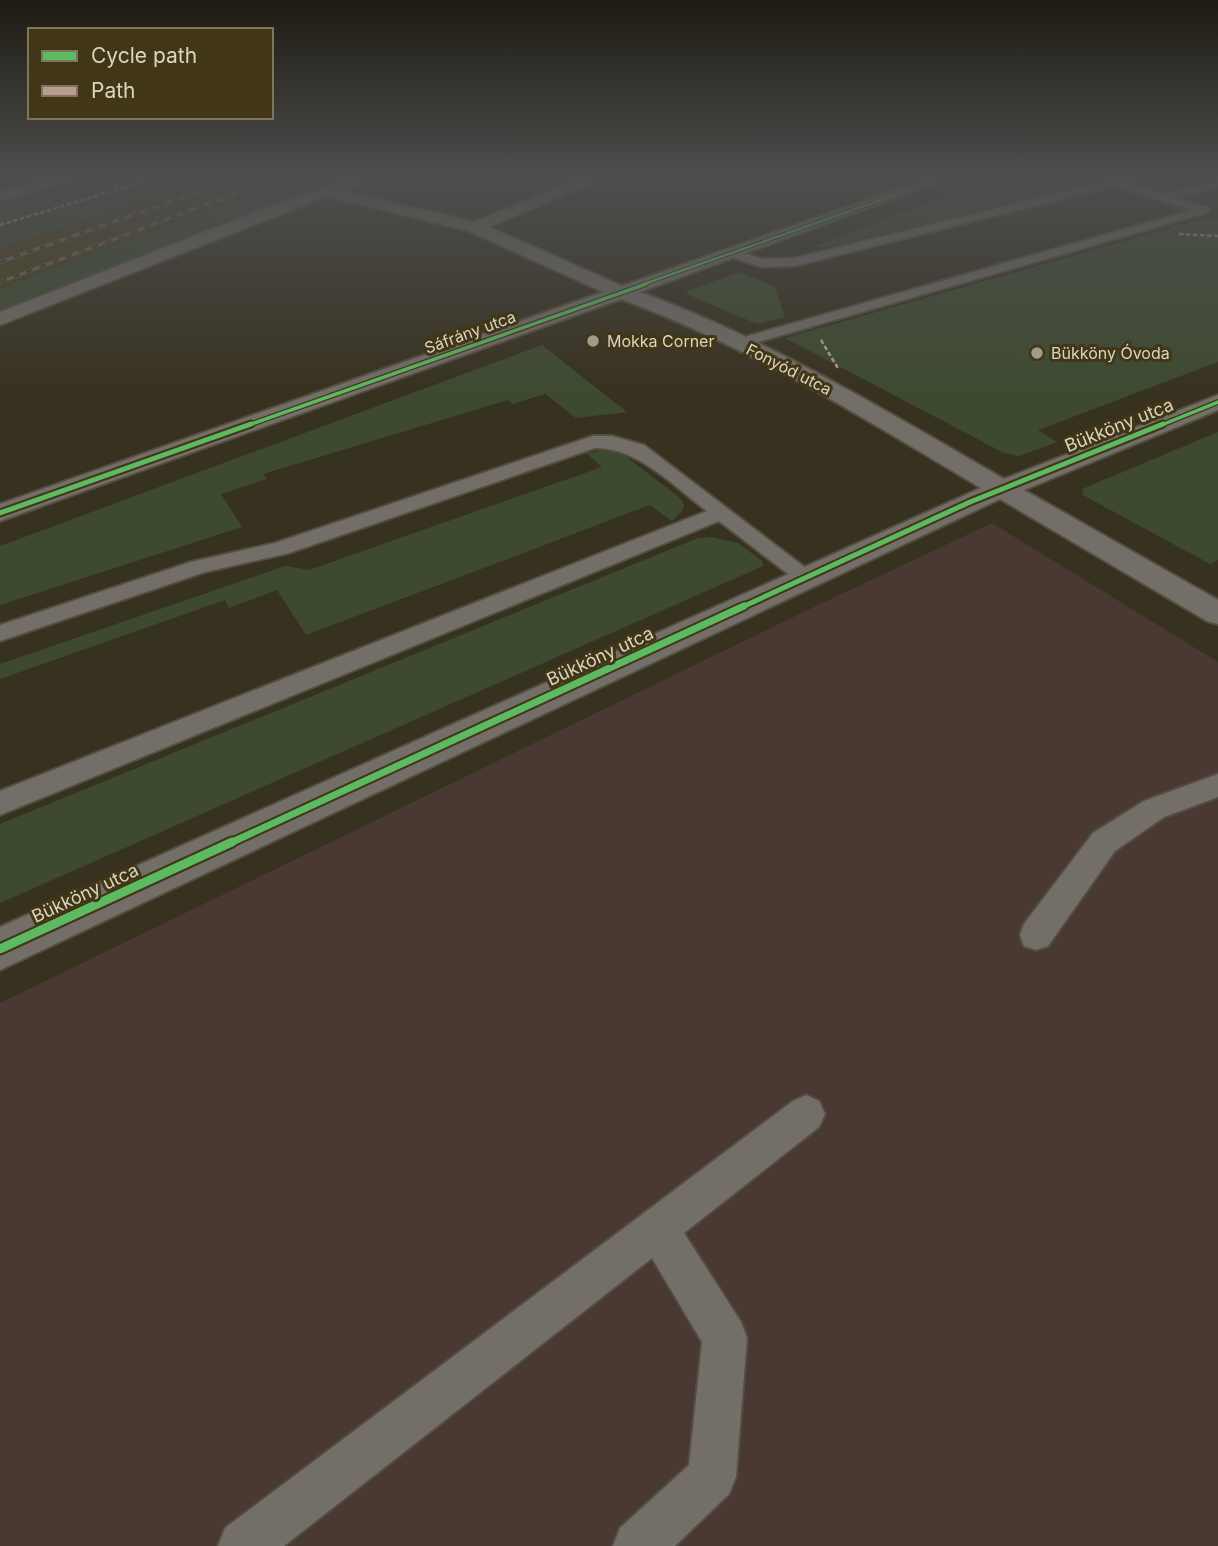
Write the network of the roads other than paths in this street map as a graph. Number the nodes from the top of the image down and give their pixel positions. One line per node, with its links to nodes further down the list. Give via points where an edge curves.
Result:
1 (178, 248): 8 (street)
2 (522, 248): 7 (street, Fonyód utca)
3 (746, 248): 6 (street, Sáfrány utca)
4 (851, 248): 6 (lane, via 795,262 762,263)
5 (1081, 248): 9 (lane)
6 (732, 253): 7 (street, Sáfrány utca)
7 (622, 293): 9 (street, Fonyód utca); 12 (street, Sáfrány utca)
8 (0, 319)
9 (739, 343): 11 (street, Fonyód utca)
10 (1218, 402): 11 (street, Bükköny utca)
11 (1005, 488): 14 (street, Bükköny utca); 15 (street, Fonyód utca)
12 (0, 513)
13 (721, 513): 14 (lane); 16 (lane, via 637,449 593,442 281,548 199,567); 18 (lane)
14 (808, 578): 20 (street, Bükköny utca)
15 (1213, 606)
16 (0, 633)
17 (1218, 785): 19 (lane, via 1154,809 1104,842)
18 (0, 803)
19 (1036, 935)
20 (0, 949)
21 (806, 1114): 22 (lane)
22 (657, 1227): 23 (lane); 24 (lane, via 725,1338 712,1476)
23 (243, 1546)
24 (638, 1546)

